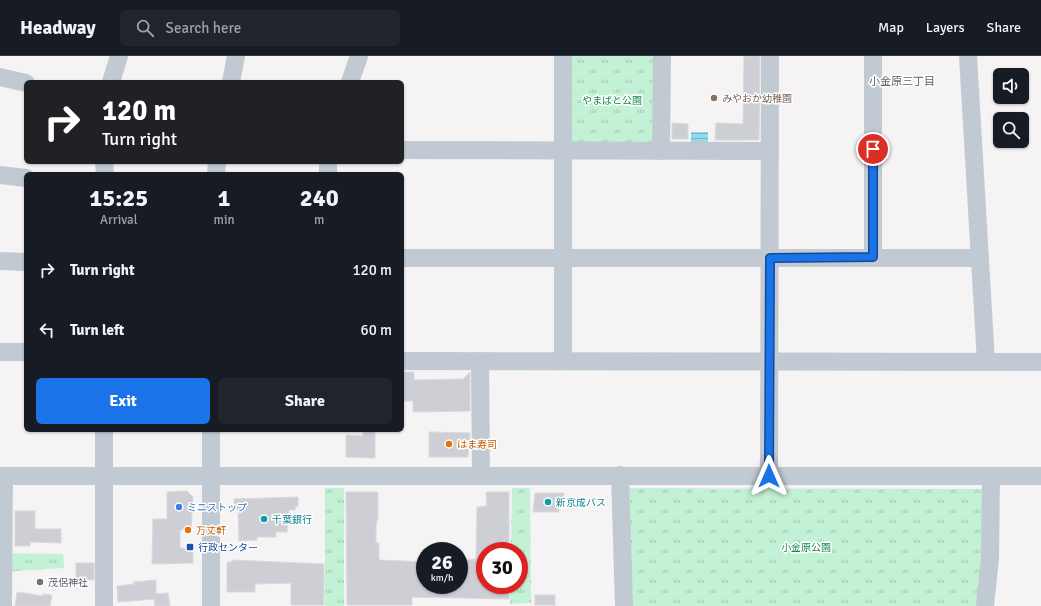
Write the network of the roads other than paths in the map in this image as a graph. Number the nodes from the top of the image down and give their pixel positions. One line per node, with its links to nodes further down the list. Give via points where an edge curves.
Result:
1 (119, 56): 10 (street)
2 (236, 56): 11 (street)
3 (358, 56): 12 (street)
4 (563, 56): 15 (street)
5 (662, 56): 16 (street)
6 (770, 56): 17 (street)
7 (873, 56): 21 (street)
8 (968, 56): 24 (street)
9 (0, 77): 13 (street)
10 (112, 80)
11 (231, 80)
12 (351, 80)
13 (24, 83)
14 (404, 150): 15 (street)
15 (564, 151): 16 (street); 20 (street)
16 (661, 151): 17 (street)
17 (770, 151): 23 (street)
18 (0, 175): 19 (street)
19 (24, 178)
20 (563, 257): 22 (street); 23 (street); 31 (street)
21 (873, 257): 23 (street); 24 (street)
22 (404, 258)
23 (770, 258): 32 (street)
24 (980, 258): 33 (street)
25 (0, 260): 26 (street)
26 (24, 262)
27 (0, 352): 28 (street)
28 (24, 352)
29 (404, 361): 30 (street)
30 (480, 361): 31 (street); 39 (street)
31 (563, 361): 32 (street)
32 (770, 361): 33 (street); 42 (street)
33 (986, 362): 34 (street)
34 (1041, 362)
35 (104, 432): 37 (street)
36 (211, 432): 38 (street)
37 (105, 475): 38 (street); 41 (street); 47 (street)
38 (211, 475): 39 (street); 48 (street)
39 (481, 475): 40 (street)
40 (620, 475): 42 (street); 49 (street)
41 (2, 476): 45 (street)
42 (769, 476): 43 (street)
43 (991, 476): 44 (street); 50 (street, via 990,558)
44 (1041, 476)
45 (2, 587): 46 (street)
46 (3, 606)
47 (104, 606)
48 (211, 606)
49 (624, 606)
50 (985, 606)

